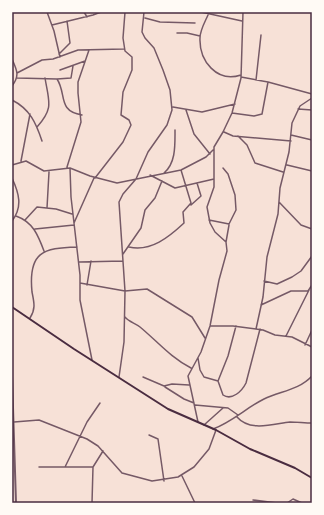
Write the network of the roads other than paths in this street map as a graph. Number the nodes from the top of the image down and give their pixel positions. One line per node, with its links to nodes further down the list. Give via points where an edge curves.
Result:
1 (26, 12): 2 (street)
2 (34, 12)
3 (47, 12): 16 (street)
4 (84, 12): 11 (street)
5 (101, 12): 11 (street)
6 (125, 12): 20 (street)
7 (144, 12): 12 (street)
8 (201, 12): 10 (street)
9 (243, 12): 14 (street)
10 (208, 15): 14 (street); 19 (street)
11 (87, 17): 13 (street)
12 (144, 18): 15 (street, via 160,22); 40 (street, via 142,32 154,48 161,64)
13 (67, 21): 16 (street); 22 (street, via 70,43)
14 (242, 21): 29 (street)
15 (195, 23)
16 (52, 25): 22 (street)
17 (177, 33): 19 (street)
18 (261, 34): 33 (street)
19 (200, 36): 29 (street, via 202,53 209,68 226,76)
20 (124, 49): 21 (street); 70 (street, via 132,56 132,64 123,92 121,115 129,120 131,125 123,142)
21 (89, 50): 23 (street, via 78,50); 25 (street)
22 (59, 54): 23 (street)
23 (60, 57): 28 (street, via 42,60)
24 (12, 59): 28 (street)
25 (85, 61): 26 (street); 46 (street, via 78,88)
26 (73, 66): 27 (street); 32 (street, via 71,78)
27 (60, 70)
28 (17, 73): 30 (street)
29 (241, 76): 33 (street); 39 (street)
30 (17, 78): 31 (street); 35 (street)
31 (45, 78): 32 (street); 47 (street, via 50,107)
32 (57, 79): 46 (street, via 66,107 72,113)
33 (256, 80): 34 (street)
34 (268, 82): 36 (street); 44 (street, via 262,114 254,116)
35 (12, 86)
36 (312, 94)
37 (312, 98): 41 (street)
38 (12, 100): 45 (street)
39 (235, 104): 42 (street, via 202,112); 44 (street)
40 (172, 107): 42 (street); 71 (street, via 167,125 151,147)
41 (298, 109): 43 (street); 50 (street, via 292,123)
42 (186, 110): 56 (street, via 194,134)
43 (312, 110)
44 (232, 113): 49 (street)
45 (30, 114): 47 (street); 57 (street)
46 (82, 115): 60 (street)
47 (37, 127): 53 (street)
48 (175, 130): 66 (street, via 175,148 171,164)
49 (223, 132): 51 (street); 55 (street)
50 (291, 135): 52 (street); 54 (street)
51 (238, 136): 54 (street); 67 (street, via 247,145 255,163)
52 (312, 140)
53 (42, 141)
54 (291, 141): 58 (street)
55 (213, 150): 56 (street); 72 (street)
56 (210, 154): 63 (street)
57 (21, 162): 59 (street); 64 (street, via 26,161)
58 (286, 164): 65 (street); 67 (street)
59 (12, 165)
60 (67, 167): 61 (street); 64 (street)
61 (70, 168): 70 (street); 79 (street)
62 (223, 168): 85 (street, via 228,174 235,195 236,210)
63 (181, 170): 66 (street); 75 (street)
64 (49, 171): 78 (street)
65 (312, 171)
66 (164, 173): 68 (street)
67 (284, 173): 76 (street)
68 (150, 175): 71 (street); 73 (street)
69 (12, 178): 80 (street, via 19,194 20,204)
70 (95, 178): 71 (street, via 117,183); 84 (street)
71 (136, 179): 92 (street, via 119,202)
72 (214, 179): 74 (street); 82 (street, via 207,207)
73 (162, 181): 75 (street, via 172,187); 90 (street, via 157,195 145,210 140,228)
74 (197, 183): 75 (street); 77 (street, via 201,196)
75 (185, 185): 77 (street)
76 (279, 202): 87 (street, via 301,225); 97 (street)
77 (191, 205): 90 (street, via 183,212 184,223 168,238 141,248)
78 (47, 208): 79 (street); 81 (street, via 35,207)
79 (72, 214): 84 (street)
80 (16, 216): 81 (street); 83 (street)
81 (25, 220): 86 (street)
82 (209, 220): 85 (street); 88 (street, via 215,232)
83 (12, 221)
84 (74, 224): 86 (street); 89 (street)
85 (229, 224): 88 (street)
86 (35, 229): 91 (street)
87 (312, 229)
88 (226, 242): 107 (street, via 227,254)
89 (77, 247): 91 (street); 96 (street)
90 (129, 247): 92 (street)
91 (44, 251): 106 (street, via 34,265 32,290 35,306)
92 (123, 254): 95 (street)
93 (312, 256): 97 (street, via 292,277 277,284)
94 (91, 261): 95 (street); 96 (street); 99 (street)
95 (123, 261): 102 (street)
96 (78, 262): 98 (street)
97 (264, 281): 103 (street)
98 (80, 283): 99 (street); 117 (street, via 80,300)
99 (87, 285): 102 (street)
100 (312, 285): 101 (street)
101 (310, 288): 103 (street, via 306,291 291,291); 112 (street)
102 (125, 291): 105 (street); 113 (street, via 147,289 166,300 194,319)
103 (261, 305): 109 (street)
104 (12, 306): 106 (main road)
105 (124, 317): 118 (street, via 138,325 163,348); 121 (street, via 124,347)
106 (30, 318): 117 (main road)
107 (210, 326): 108 (street); 113 (street)
108 (236, 326): 109 (street); 123 (street)
109 (256, 329): 110 (street)
110 (260, 329): 112 (street); 123 (street, via 246,383 242,389 227,398 222,394)
111 (312, 330): 114 (street)
112 (286, 336): 114 (street)
113 (205, 339): 116 (street)
114 (305, 345): 115 (street)
115 (312, 347)
116 (198, 358): 118 (street); 123 (street, via 199,368 204,377)
117 (92, 360): 121 (main road)
118 (191, 368): 124 (street, via 188,376)
119 (12, 376): 130 (street)
120 (312, 376): 129 (street, via 301,386 265,398)
121 (119, 377): 131 (main road, via 168,409)
122 (143, 377): 125 (street)
123 (218, 381)
124 (189, 385): 125 (street); 127 (street)
125 (164, 386): 127 (street)
126 (100, 403): 137 (street)
127 (194, 404): 128 (street); 131 (street)
128 (223, 408): 129 (street, via 232,409); 133 (street)
129 (238, 416): 132 (street, via 245,424 254,426 292,422); 134 (street, via 226,424)
130 (13, 422): 137 (street, via 38,420); 146 (street)
131 (198, 422): 133 (main road)
132 (312, 423)
133 (204, 424): 134 (main road)
134 (213, 428): 135 (main road)
135 (216, 430): 142 (street, via 205,455); 143 (main road)
136 (149, 435): 144 (street, via 158,439)
137 (80, 436): 138 (street); 140 (street)
138 (103, 451): 141 (street); 144 (street, via 127,476)
139 (39, 467): 140 (street)
140 (64, 467): 141 (street)
141 (93, 467): 147 (street)
142 (182, 476): 144 (street); 148 (street)
143 (312, 478)
144 (164, 481)
145 (253, 500): 149 (street)
146 (16, 503)
147 (92, 503)
148 (195, 503)
149 (277, 503)
150 (287, 503): 151 (street, via 293,499)
151 (302, 503)

